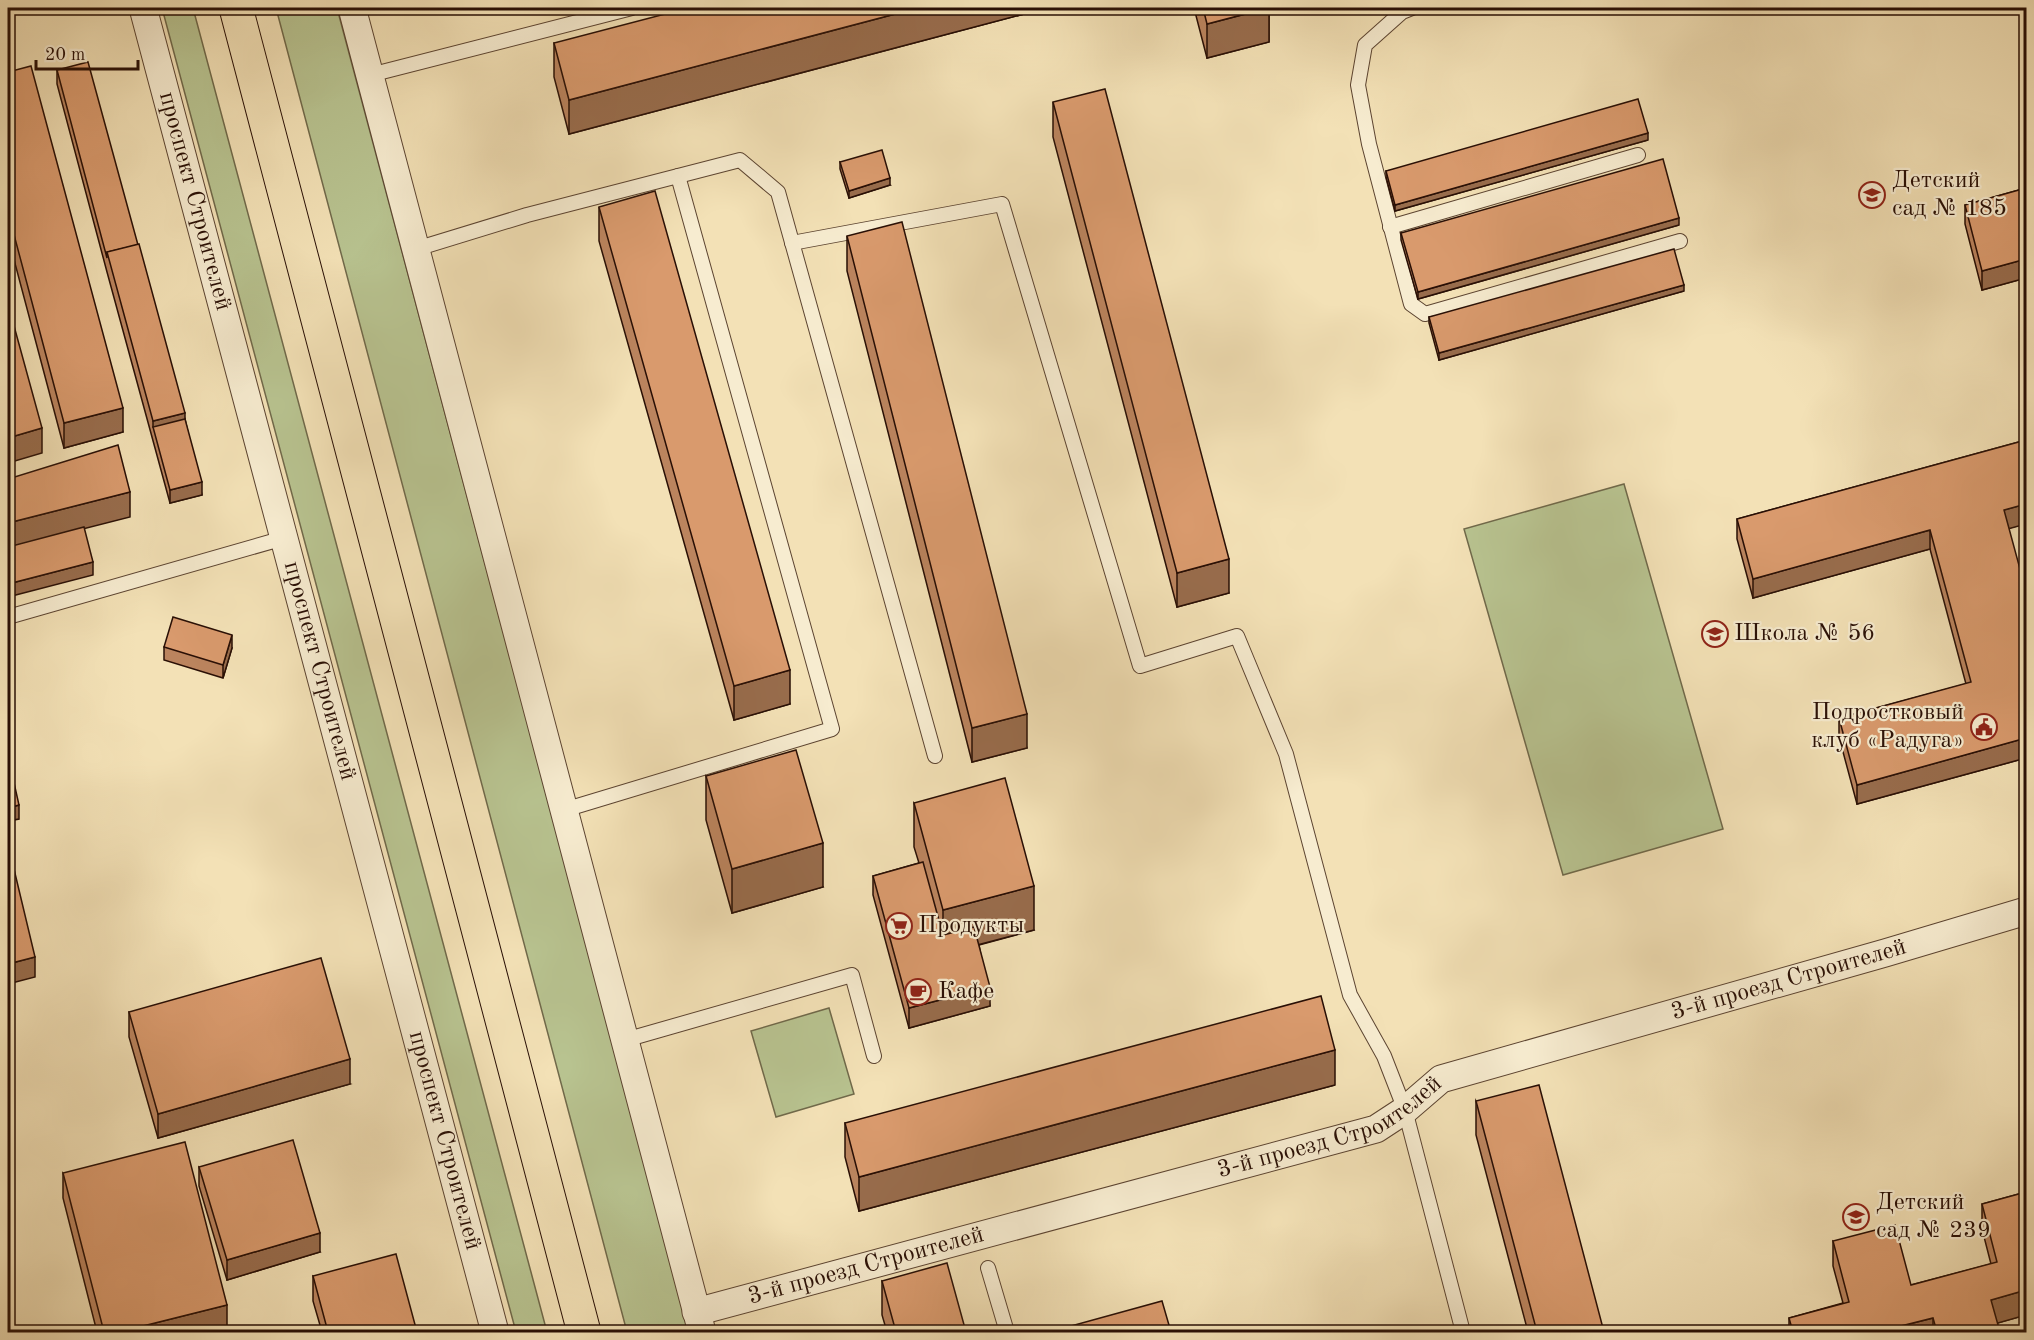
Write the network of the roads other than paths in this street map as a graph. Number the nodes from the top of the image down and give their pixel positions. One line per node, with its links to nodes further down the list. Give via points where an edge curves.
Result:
1 (143, 8): 13 (street, проспект Строителей)
2 (236, 8): 24 (main road)
3 (352, 8): 6 (street)
4 (632, 8): 6 (lane)
5 (1412, 8): 9 (lane, via 1402,12 1365,45 1358,85)
6 (370, 75): 12 (street)
7 (1638, 154): 9 (lane)
8 (678, 176): 11 (lane, via 740,160 778,192); 12 (lane); 16 (lane, via 832,729)
9 (1390, 227): 10 (lane, via 1411,304 1425,314)
10 (1680, 241)
11 (792, 243): 15 (lane); 20 (lane, via 1002,204 1140,666 1237,636 1286,754 1350,995 1384,1056)
12 (416, 249): 16 (street)
13 (284, 538): 14 (lane); 23 (street, проспект Строителей)
14 (8, 617)
15 (935, 756)
16 (564, 810): 18 (street)
17 (2026, 911): 20 (street, 3-й проезд Строителей, via 1441,1079)
18 (625, 1040): 19 (lane, via 852,975); 22 (street)
19 (874, 1056)
20 (1405, 1110): 22 (street, 3-й проезд Строителей, via 1376,1129); 26 (lane)
21 (988, 1268): 25 (lane)
22 (699, 1322)
23 (495, 1332)
24 (584, 1332)
25 (1007, 1332)
26 (1462, 1332)

